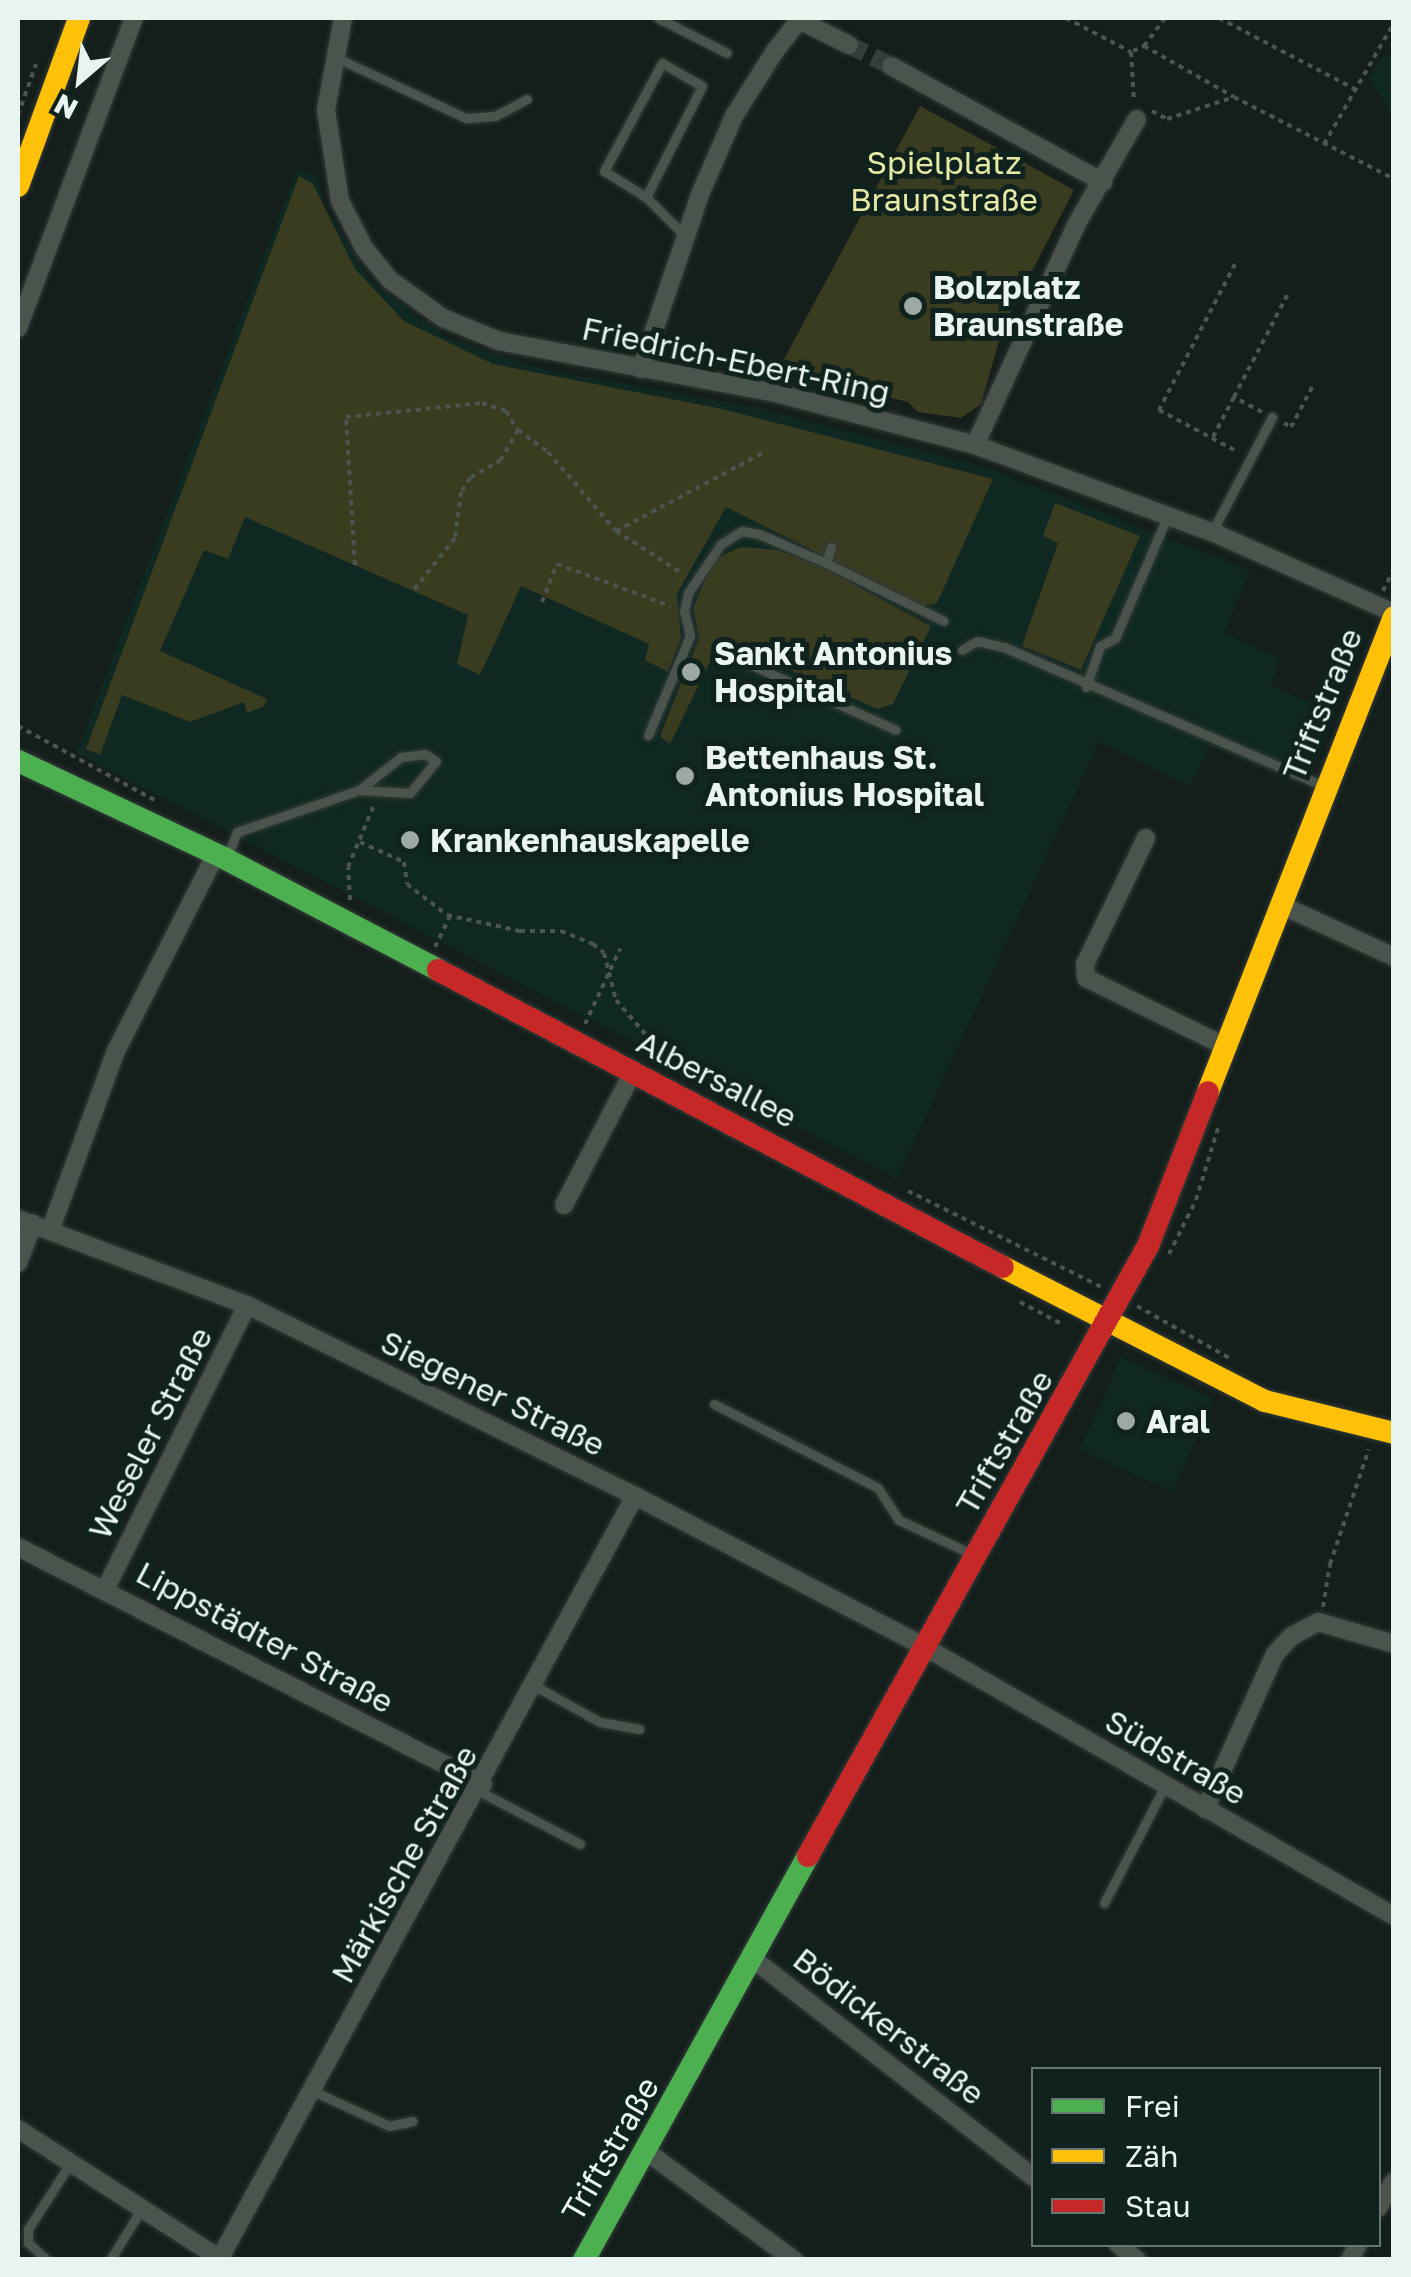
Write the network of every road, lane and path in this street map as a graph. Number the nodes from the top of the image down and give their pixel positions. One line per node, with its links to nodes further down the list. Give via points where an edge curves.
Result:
1 (79, 18): 22 (street)
2 (134, 18): 27 (street)
3 (342, 18): 13 (street, Friedrich-Ebert-Ring)
4 (658, 18): 12 (lane)
5 (1066, 18): 11 (path)
6 (1165, 18): 10 (path)
7 (1219, 18): 15 (path)
8 (1393, 20): 15 (path)
9 (849, 45): 24 (street, via 800,20 734,116)
10 (1144, 46): 11 (path); 16 (path)
11 (1132, 52): 16 (path, via 1133,102 1167,118)
12 (726, 53)
13 (332, 56): 17 (lane, via 466,118 496,116); 28 (street, Friedrich-Ebert-Ring, via 326,110 340,201 390,280 443,318 499,342)
14 (891, 66): 21 (street)
15 (1357, 90): 19 (path)
16 (1234, 96): 19 (path)
17 (527, 100)
18 (1137, 119): 21 (street)
19 (1324, 144): 20 (path)
20 (1394, 179)
21 (1103, 182): 34 (street, via 1057,264)
22 (18, 186)
23 (646, 197): 23 (lane, via 604,171 662,63 702,86); 24 (lane)
24 (684, 235): 28 (street)
25 (1235, 264): 33 (path, via 1159,410)
26 (1289, 292): 30 (path)
27 (18, 328)
28 (641, 369): 34 (street, Friedrich-Ebert-Ring, via 806,400)
29 (1314, 384): 31 (path, via 1291,427)
30 (1234, 397): 31 (path); 33 (path)
31 (1272, 417): 36 (lane)
32 (518, 430): 38 (path, via 548,452); 42 (path, via 506,411 482,403 346,417); 45 (path, via 501,460 470,478 461,492 455,538)
33 (1212, 438): 36 (path)
34 (974, 445): 37 (street, Friedrich-Ebert-Ring)
35 (763, 453): 38 (path)
36 (1251, 458): 39 (lane)
37 (1168, 515): 39 (street, Friedrich-Ebert-Ring); 52 (lane, via 1115,638 1100,646)
38 (616, 531): 44 (path)
39 (1212, 532): 48 (street, Friedrich-Ebert-Ring)
40 (831, 547): 41 (lane)
41 (826, 564): 44 (lane, via 742,531 722,544); 49 (lane)
42 (354, 565)
43 (1394, 568): 48 (path)
44 (696, 582): 47 (lane)
45 (413, 591)
46 (542, 602): 47 (path, via 557,564)
47 (684, 611): 55 (lane, via 690,636)
48 (1388, 611): 57 (street, Triftstraße)
49 (944, 621)
50 (962, 650): 52 (lane, via 978,640 1004,647)
51 (736, 658): 54 (lane)
52 (1086, 686): 57 (lane)
53 (1339, 694): 57 (path)
54 (896, 730)
55 (648, 735)
56 (18, 761): 62 (street, Albersallee)
57 (1316, 782): 63 (street, Triftstraße)
58 (359, 790): 59 (lane); 59 (lane, via 401,758 425,754 436,761 416,790); 62 (lane, via 237,832)
59 (379, 791): 61 (path)
60 (1146, 838): 72 (street, via 1086,964 1086,978)
61 (360, 842): 64 (path, via 348,867); 65 (path, via 404,862 407,884 425,904)
62 (221, 857): 68 (street, Albersallee); 75 (street, via 116,1051)
63 (1279, 904): 67 (street); 72 (street, Triftstraße)
64 (350, 906)
65 (450, 916): 68 (path); 69 (path, via 520,931 561,931 593,944)
66 (620, 949): 69 (path)
67 (1394, 958)
68 (426, 964): 73 (street, Albersallee)
69 (610, 971): 70 (path); 71 (path, via 616,1000)
70 (583, 1028)
71 (646, 1034)
72 (1221, 1044): 80 (street, Triftstraße, via 1189,1154)
73 (632, 1072): 74 (street); 80 (street, Albersallee)
74 (564, 1206)
75 (33, 1225): 76 (street); 78 (street, Siegener Straße)
76 (18, 1264)
77 (1110, 1270): 80 (path)
78 (247, 1305): 84 (street, Siegener Straße); 87 (street, Weseler Straße)
79 (1137, 1306): 81 (path)
80 (1100, 1314): 83 (street, Albersallee, via 1264,1401); 86 (street, Triftstraße)
81 (1207, 1346)
82 (714, 1404): 86 (lane, via 878,1488 899,1520)
83 (1384, 1432): 88 (path)
84 (635, 1496): 90 (street, Siegener Straße); 91 (street, Märkische Straße)
85 (18, 1547): 87 (street, Lippstädter Straße)
86 (977, 1556): 90 (street, Triftstraße)
87 (106, 1588): 94 (street, Lippstädter Straße)
88 (1318, 1622): 89 (street); 95 (street, via 1275,1654)
89 (1394, 1644)
90 (928, 1650): 93 (street, Südstraße); 99 (street, Triftstraße)
91 (535, 1686): 92 (lane, via 600,1722); 94 (street, Märkische Straße)
92 (639, 1729)
93 (1166, 1786): 95 (street, Südstraße); 97 (lane)
94 (481, 1787): 96 (lane); 100 (street, Märkische Straße)
95 (1205, 1809): 98 (street, Südstraße)
96 (580, 1844)
97 (1104, 1903)
98 (1394, 1916)
99 (753, 1959): 103 (street, Triftstraße); 105 (street, Bödickerstraße)
100 (313, 2091): 101 (lane, via 389,2126); 107 (street, Märkische Straße)
101 (412, 2122)
102 (18, 2128): 104 (street)
103 (646, 2151): 110 (street, Triftstraße); 111 (street)
104 (70, 2162): 106 (street); 108 (lane, via 28,2229 28,2244)
105 (1031, 2176)
106 (142, 2208): 107 (street); 109 (lane)
107 (221, 2259)
108 (47, 2260)
109 (110, 2260)
110 (584, 2260)
111 (794, 2260)

